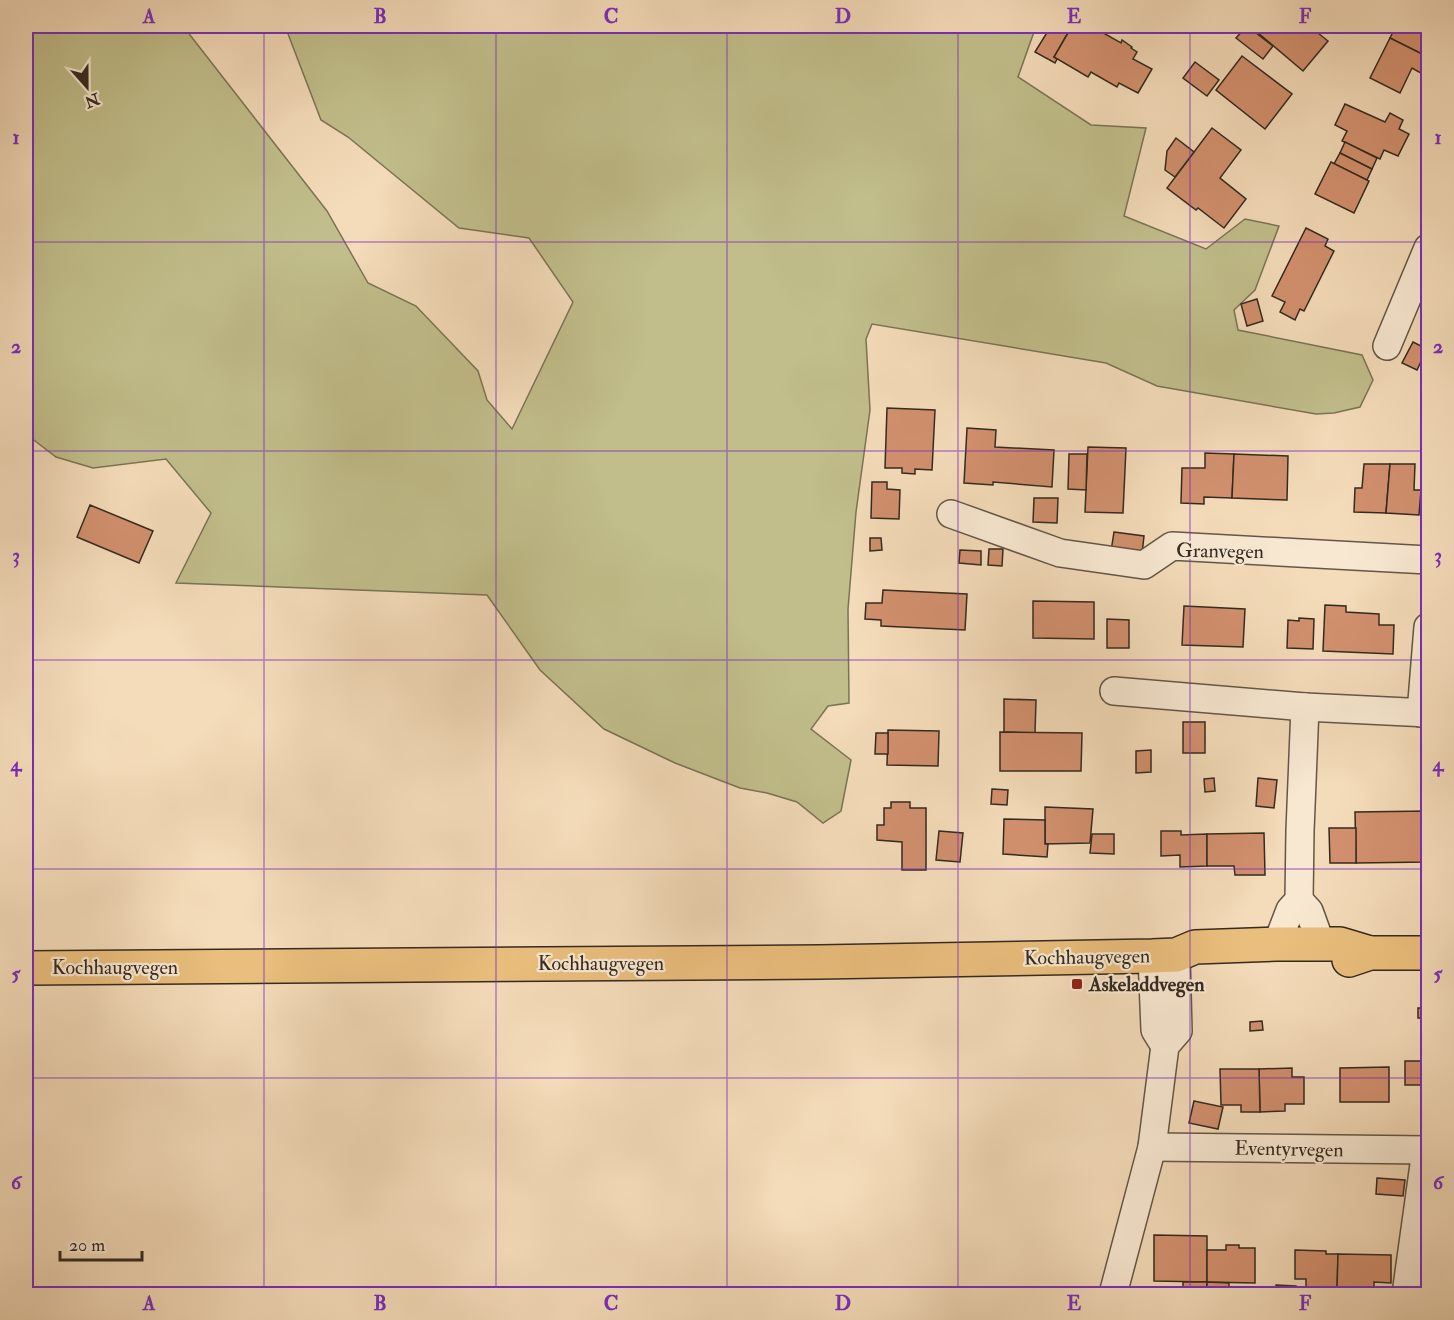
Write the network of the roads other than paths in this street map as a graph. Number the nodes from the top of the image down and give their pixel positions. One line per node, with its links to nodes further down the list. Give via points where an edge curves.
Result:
1 (1428, 248): 2 (street)
2 (1387, 346)
3 (951, 514): 4 (street, Granvegen, via 1060,553 1144,565 1172,546)
4 (1428, 560)
5 (1428, 627): 8 (street)
6 (1114, 690): 7 (street)
7 (1305, 707): 8 (street); 9 (street)
8 (1425, 713)
9 (1299, 900): 10 (street, via 1290,910); 11 (street, via 1309,911)
10 (1277, 944): 11 (main road, Kochhaugvegen); 14 (main road, Kochhaugvegen, via 1195,947)
11 (1321, 944): 12 (main road, Kochhaugvegen, via 1340,944)
12 (1370, 953): 13 (main road, Kochhaugvegen); 14 (main road, Kochhaugvegen, via 1340,963 1233,965 1195,965)
13 (1428, 953)
14 (1164, 956): 15 (main road, Kochhaugvegen); 16 (street, via 1178,1031 1165,1046)
15 (26, 968)
16 (1152, 1147): 17 (street, Eventyrvegen); 18 (street)
17 (1427, 1150): 19 (street, Eventyrvegen)
18 (1113, 1294)
19 (1406, 1294)

